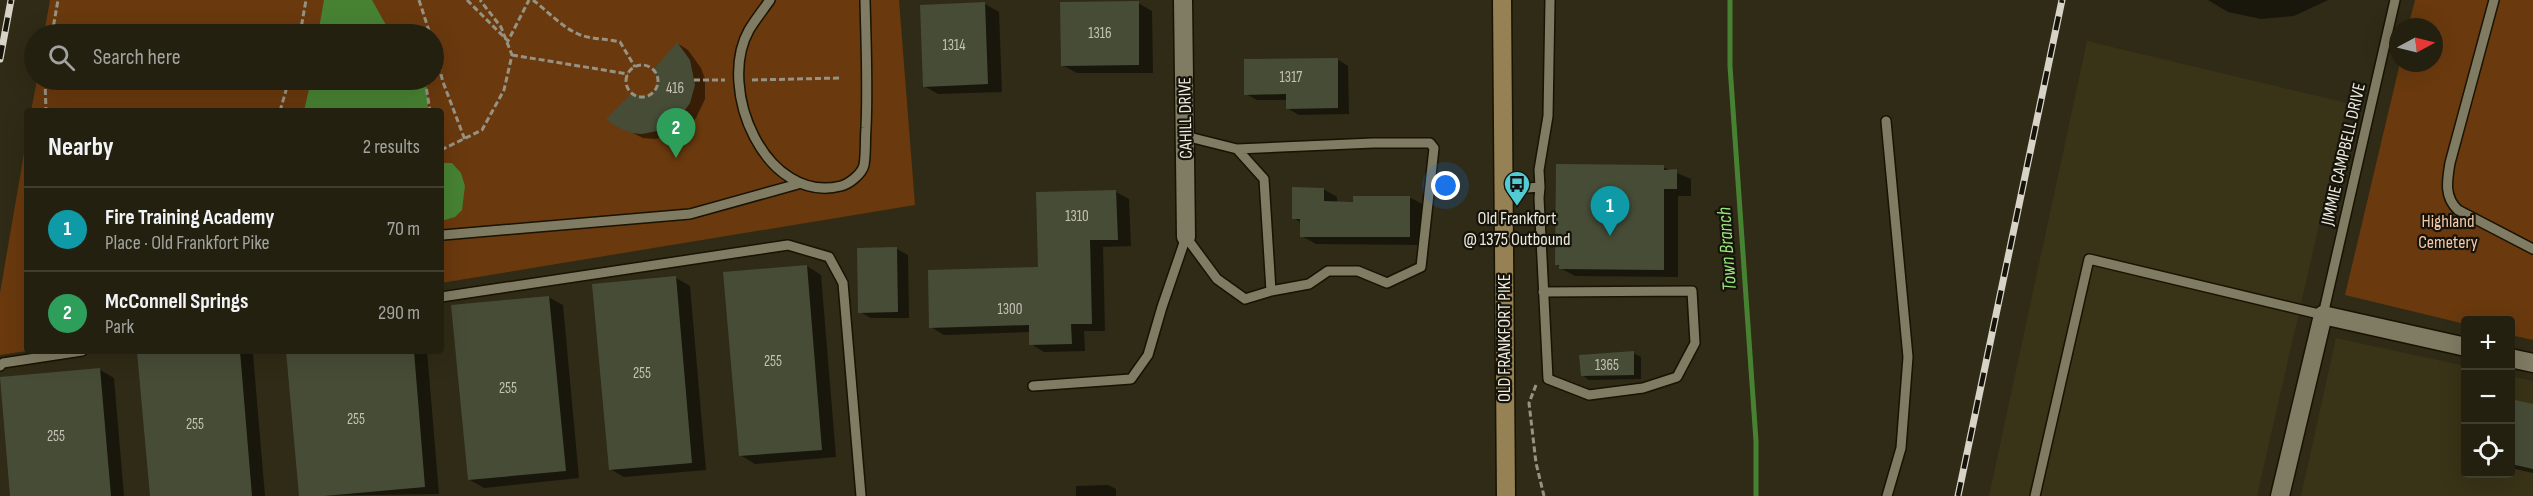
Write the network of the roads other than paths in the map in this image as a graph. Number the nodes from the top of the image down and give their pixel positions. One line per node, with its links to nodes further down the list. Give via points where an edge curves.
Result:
1 (770, 0): 11 (lane, via 748,31 738,80 745,116 761,151)
2 (865, 0): 11 (lane, via 864,167 848,184 833,188)
3 (1183, 0): 9 (street, CAHILL DRIVE)
4 (1502, 0): 13 (main road, OLD FRANKFORT PIKE)
5 (1550, 0): 12 (lane, via 1548,116)
6 (2395, 0): 20 (lane, JIMMIE CAMPBELL DRIVE)
7 (2494, 0): 16 (lane, via 2450,163 2449,201 2458,210)
8 (1886, 121): 29 (lane, via 1908,357 1901,448)
9 (1185, 136): 10 (lane); 15 (street, CAHILL DRIVE)
10 (1237, 149): 17 (lane, via 1264,180); 17 (lane, via 1373,143 1430,143 1434,148 1420,267 1387,283 1358,271 1328,271 1309,284)
11 (798, 184): 14 (lane, via 690,214)
12 (1540, 187): 13 (lane); 18 (lane)
13 (1504, 190): 28 (main road, OLD FRANKFORT PIKE)
14 (444, 235)
15 (1186, 237): 17 (lane, via 1217,279 1245,299); 26 (lane, via 1148,355 1131,379)
16 (2533, 249)
17 (1271, 291)
18 (1544, 292): 18 (lane, via 1692,291 1695,343 1677,377 1643,388 1588,395 1548,379)
19 (444, 297): 27 (lane, via 788,245 829,257 843,283)
20 (2323, 315): 21 (street); 30 (lane, via 2089,259); 31 (street)
21 (2461, 347)
22 (62, 354): 25 (lane)
23 (2515, 359): 24 (street)
24 (2533, 363)
25 (0, 366)
26 (1033, 386)
27 (861, 496)
28 (1506, 496)
29 (1887, 496)
30 (2035, 496)
31 (2280, 496)

